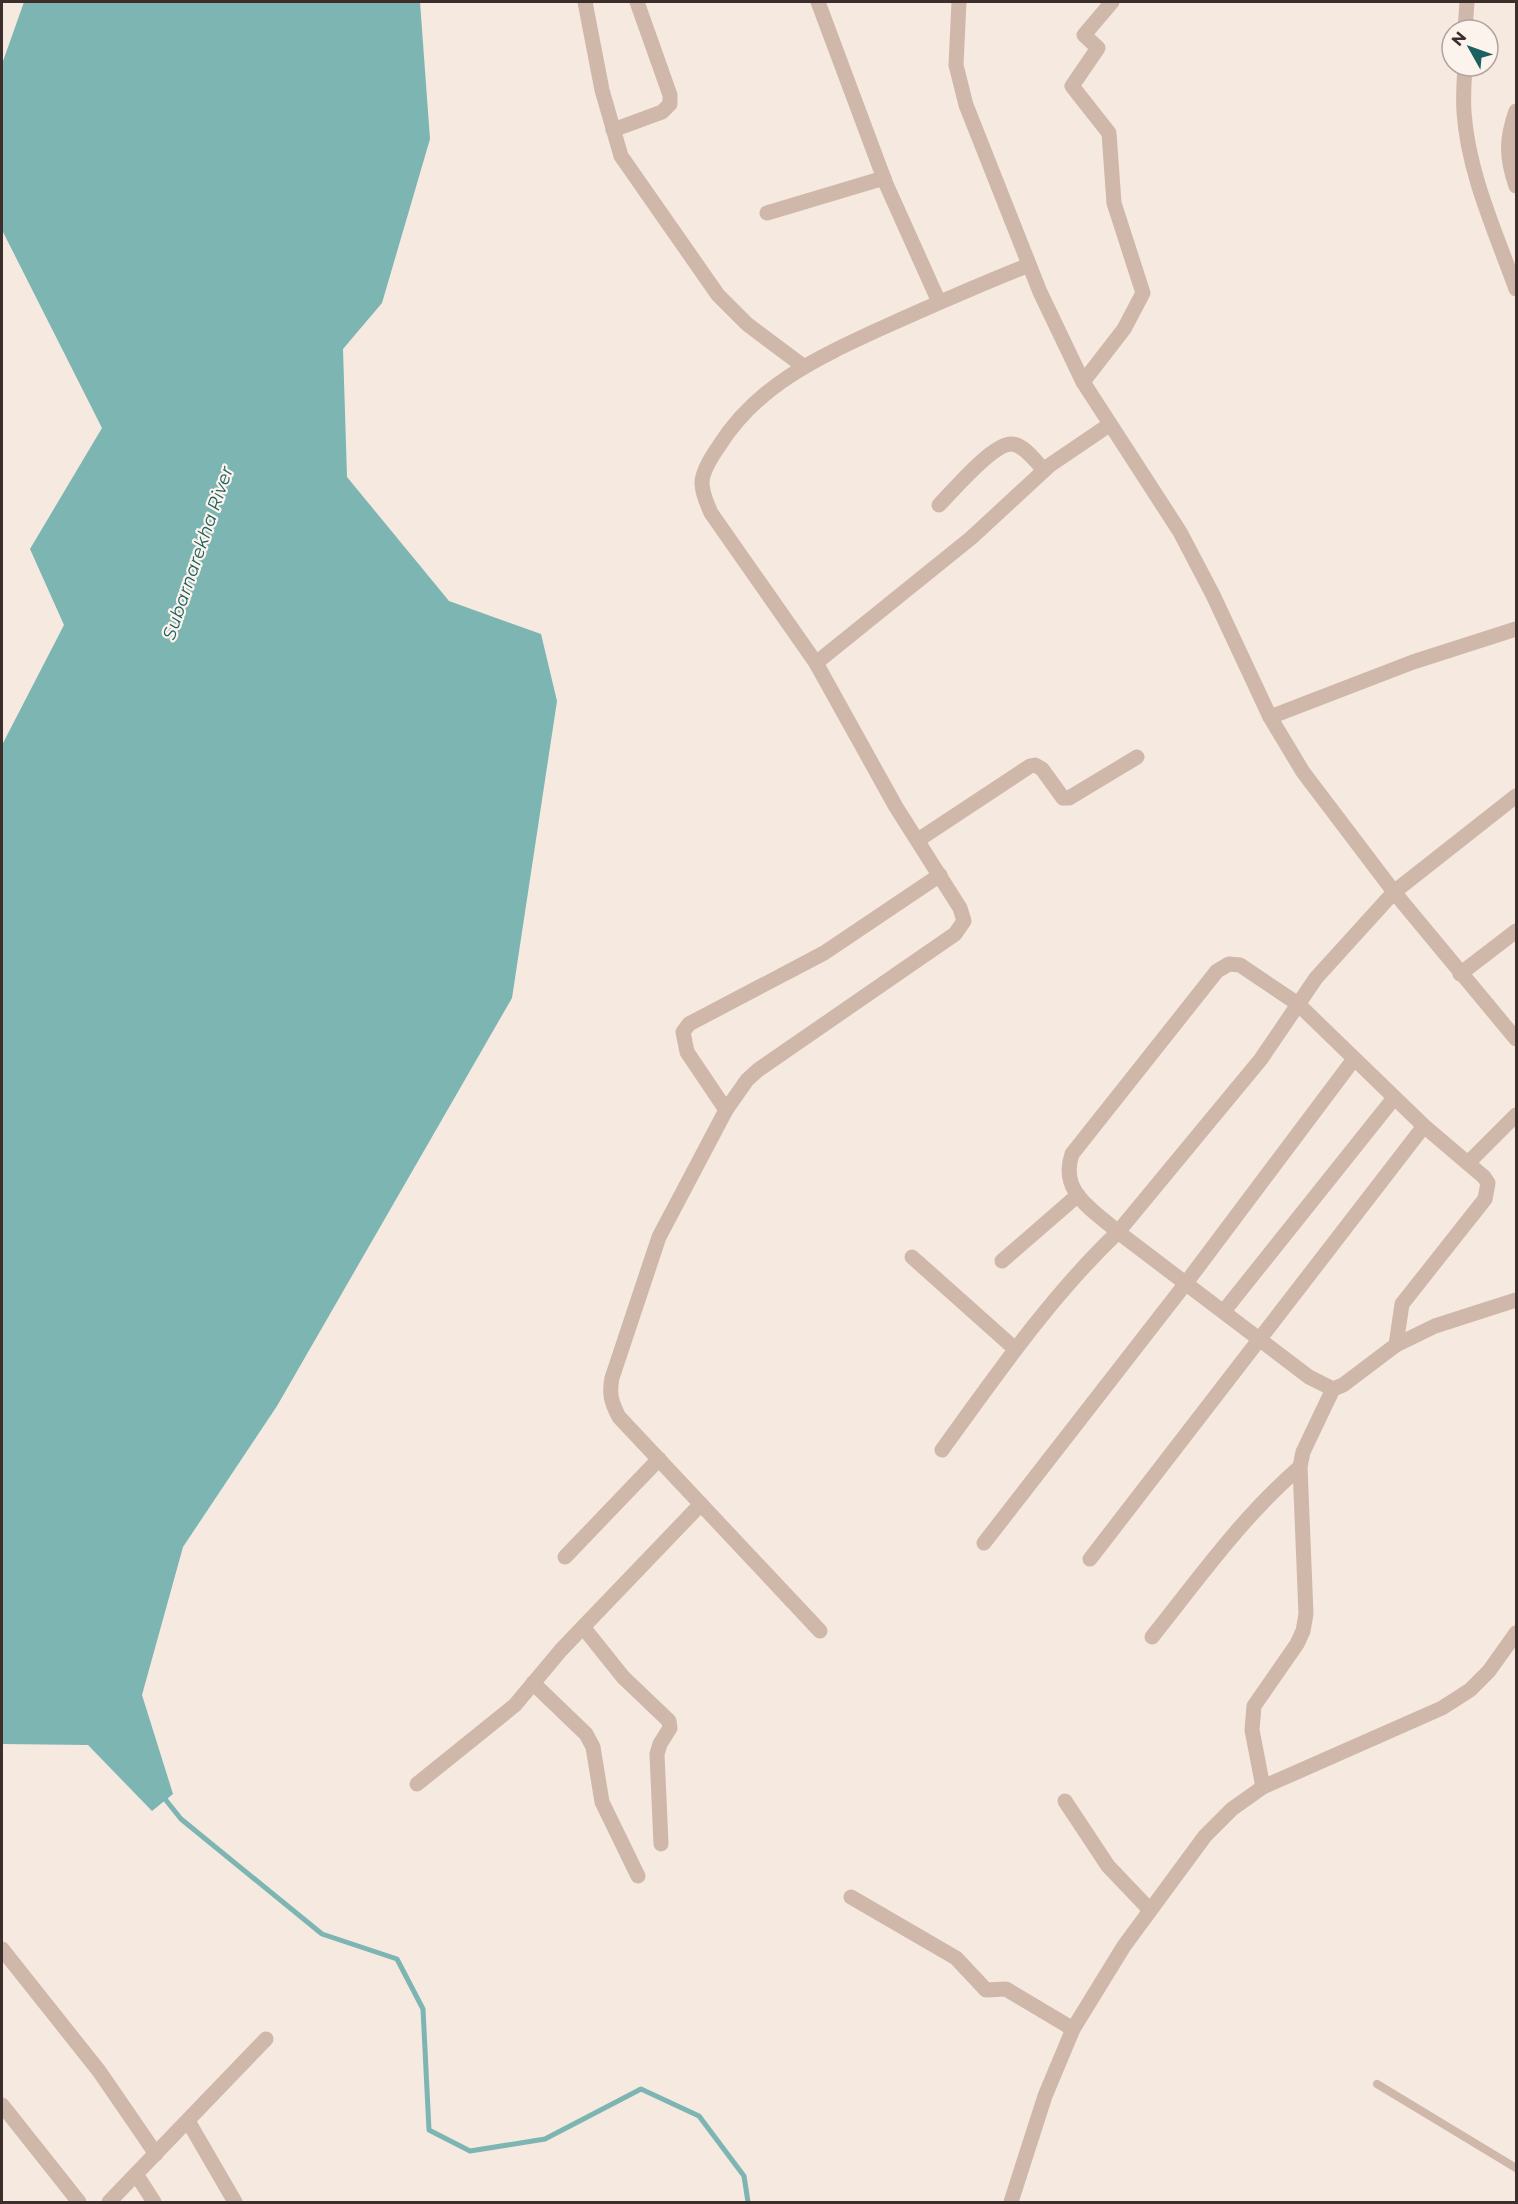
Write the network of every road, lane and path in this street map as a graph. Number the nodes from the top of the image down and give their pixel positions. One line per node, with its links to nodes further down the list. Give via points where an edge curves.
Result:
1 (585, 2): 10 (street)
2 (637, 2): 10 (street, via 670,104 662,112)
3 (818, 2): 11 (street)
4 (959, 2): 14 (street, via 956,64 966,105)
5 (1112, 2): 18 (street, via 1084,35 1098,48 1072,86 1109,133 1114,203 1143,292 1124,329)
6 (1467, 2): 7 (street)
7 (1466, 18)
8 (1465, 78): 15 (street, via 1469,146)
9 (1516, 111): 12 (street, via 1506,146)
10 (613, 130): 17 (street, via 621,156 718,294 747,324)
11 (884, 178): 13 (street); 16 (street)
12 (1516, 186)
13 (767, 213)
14 (1029, 265): 16 (street); 18 (street)
15 (1516, 289)
16 (939, 302): 17 (street)
17 (803, 366): 23 (street, via 746,412 711,458 702,481 711,513)
18 (1083, 382): 19 (street)
19 (1109, 425): 20 (street); 24 (street, via 1180,532)
20 (1044, 470): 21 (street, via 1018,446 1002,447); 23 (street, via 971,538)
21 (939, 505)
22 (1516, 629): 24 (street, via 1413,662)
23 (816, 663): 27 (street)
24 (1270, 717): 29 (street, via 1326,804)
25 (1137, 757): 27 (street, via 1069,798 1063,798 1042,769 1030,766)
26 (1516, 796): 29 (street)
27 (918, 840): 28 (street)
28 (940, 875): 36 (street, via 963,915 962,928 758,1070); 36 (street, via 824,953 689,1024 682,1032 687,1052)
29 (1394, 892): 31 (street); 32 (street, via 1316,978)
30 (1516, 931): 31 (street)
31 (1460, 974): 33 (street)
32 (1298, 1004): 34 (street); 40 (street, via 1240,965 1229,964 1217,971 1072,1154 1067,1178); 41 (street, via 1261,1059)
33 (1516, 1039)
34 (1354, 1059): 35 (street); 44 (street)
35 (1394, 1098): 38 (street); 46 (street)
36 (726, 1110): 52 (street, via 660,1237 612,1378 611,1403)
37 (1516, 1115): 39 (street)
38 (1424, 1126): 39 (street); 47 (street)
39 (1468, 1163): 48 (street, via 1485,1177 1488,1194 1402,1304)
40 (1078, 1195): 41 (street); 43 (street)
41 (1118, 1233): 44 (street); 49 (street, via 1086,1263)
42 (912, 1257): 49 (street)
43 (1002, 1261)
44 (1186, 1282): 46 (street); 55 (street)
45 (1516, 1300): 48 (street, via 1435,1326)
46 (1224, 1311): 47 (street)
47 (1260, 1339): 50 (street, via 1309,1377); 57 (street)
48 (1396, 1345): 50 (street)
49 (1015, 1349): 51 (street)
50 (1333, 1389): 53 (street, via 1303,1452)
51 (942, 1450)
52 (659, 1459): 54 (street); 56 (street)
53 (1300, 1467): 61 (street, via 1246,1520); 64 (street, via 1306,1614 1296,1644 1254,1706 1252,1730)
54 (702, 1504): 58 (street); 59 (street)
55 (984, 1543)
56 (565, 1557)
57 (1090, 1558)
58 (583, 1627): 62 (street); 66 (street, via 623,1677 669,1720 670,1728 657,1754)
59 (820, 1631)
60 (1516, 1633): 64 (street, via 1489,1671 1470,1690 1442,1708)
61 (1152, 1636)
62 (533, 1683): 63 (street, via 499,1719); 67 (street, via 586,1734 593,1747 602,1802)
63 (417, 1784)
64 (1263, 1787): 69 (street, via 1232,1809 1205,1836)
65 (1065, 1801): 69 (street, via 1108,1866)
66 (661, 1844)
67 (638, 1876)
68 (850, 1897): 71 (street, via 956,1958 986,1990 1010,1991)
69 (1149, 1909): 71 (street)
70 (2, 1949): 76 (street, via 99,2071)
71 (1073, 2029): 83 (street, via 1045,2096)
72 (266, 2039): 75 (street)
73 (1377, 2084): 77 (lane)
74 (2, 2105): 79 (street)
75 (188, 2121): 76 (street); 82 (street)
76 (156, 2154): 78 (street)
77 (1516, 2168)
78 (136, 2174): 80 (street); 81 (street)
79 (80, 2202)
80 (109, 2202)
81 (154, 2202)
82 (235, 2202)
83 (1011, 2202)

